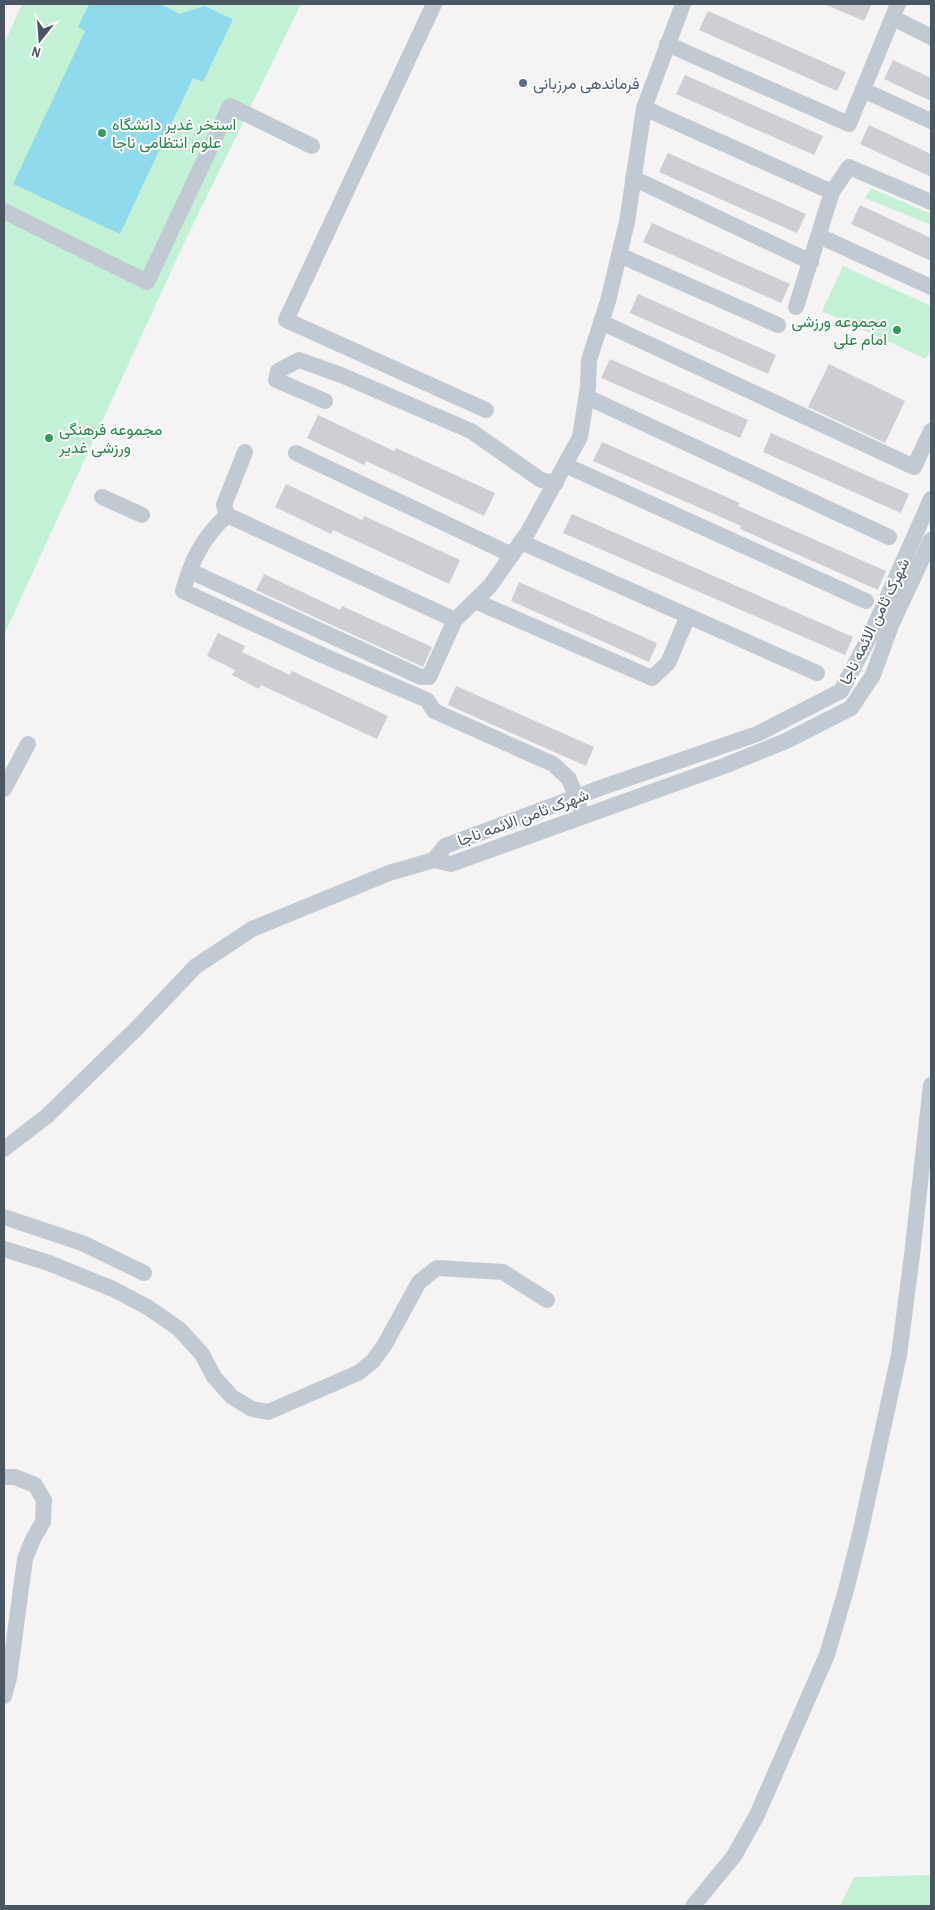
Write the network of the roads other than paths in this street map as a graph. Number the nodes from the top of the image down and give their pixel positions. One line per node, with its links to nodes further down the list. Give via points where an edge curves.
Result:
1 (434, 4): 23 (street, via 286,320)
2 (683, 4): 5 (street)
3 (895, 11): 4 (street); 6 (street)
4 (931, 37)
5 (667, 44): 6 (street, via 849,124); 7 (street)
6 (863, 90): 8 (street)
7 (644, 108): 10 (street); 11 (street)
8 (931, 121)
9 (312, 146): 13 (street, via 230,106 147,282)
10 (633, 178): 15 (street); 16 (street)
11 (832, 192): 12 (street, via 850,167); 14 (street)
12 (931, 202)
13 (4, 212)
14 (819, 236): 16 (street); 17 (street)
15 (619, 255): 19 (street); 20 (street)
16 (811, 262): 18 (street)
17 (931, 287)
18 (796, 307)
19 (601, 322): 21 (street, via 589,360); 24 (street, via 914,467)
20 (778, 325)
21 (587, 396): 27 (street, via 580,437); 33 (street)
22 (325, 401): 28 (street, via 276,380 278,371 298,360 341,375 471,431 540,480)
23 (486, 410)
24 (931, 431)
25 (245, 452): 32 (street, via 224,505)
26 (296, 453): 35 (street)
27 (565, 465): 28 (street); 38 (street)
28 (556, 483): 35 (street)
29 (102, 497): 31 (street)
30 (931, 499): 41 (street, شهرک ثامن الائمه ناجا)
31 (142, 515)
32 (227, 516): 36 (street, via 211,531); 40 (street)
33 (889, 537)
34 (931, 540): 41 (street, شهرک ثامن الائمه ناجا)
35 (516, 549): 37 (street, via 490,586); 39 (street)
36 (190, 570): 40 (street, via 421,677 429,677); 47 (street, via 183,592 427,700 434,711 553,764 568,779)
37 (475, 600): 39 (street, via 652,678 668,663); 40 (street)
38 (866, 601)
39 (688, 616): 42 (street)
40 (455, 620)
41 (882, 629): 43 (street, شهرک ثامن الائمه ناجا, via 841,690); 45 (street, شهرک ثامن الائمه ناجا, via 873,675 851,708)
42 (817, 673)
43 (768, 728): 45 (street); 47 (street, شهرک ثامن الائمه ناجا)
44 (28, 744): 46 (street)
45 (775, 745): 48 (street, شهرک ثامن الائمه ناجا)
46 (4, 789)
47 (576, 797): 48 (street); 49 (street, شهرک ثامن الائمه ناجا, via 445,846)
48 (584, 817): 49 (street, شهرک ثامن الائمه ناجا, via 451,864)
49 (434, 860): 51 (street, via 388,874 252,929 196,966 47,1116)
50 (931, 1085): 58 (street, via 899,1355 846,1590 827,1655 757,1815 734,1856)
51 (4, 1149)
52 (4, 1217): 54 (street, via 82,1243)
53 (4, 1249): 55 (street, via 67,1270 148,1308 179,1329 202,1354 214,1377 232,1397 252,1409 268,1412 358,1373 372,1362 419,1282 437,1268 503,1272)
54 (144, 1273)
55 (547, 1300)
56 (4, 1476): 57 (street, via 35,1485 44,1500 43,1522 25,1559)
57 (4, 1696)
58 (693, 1906)

